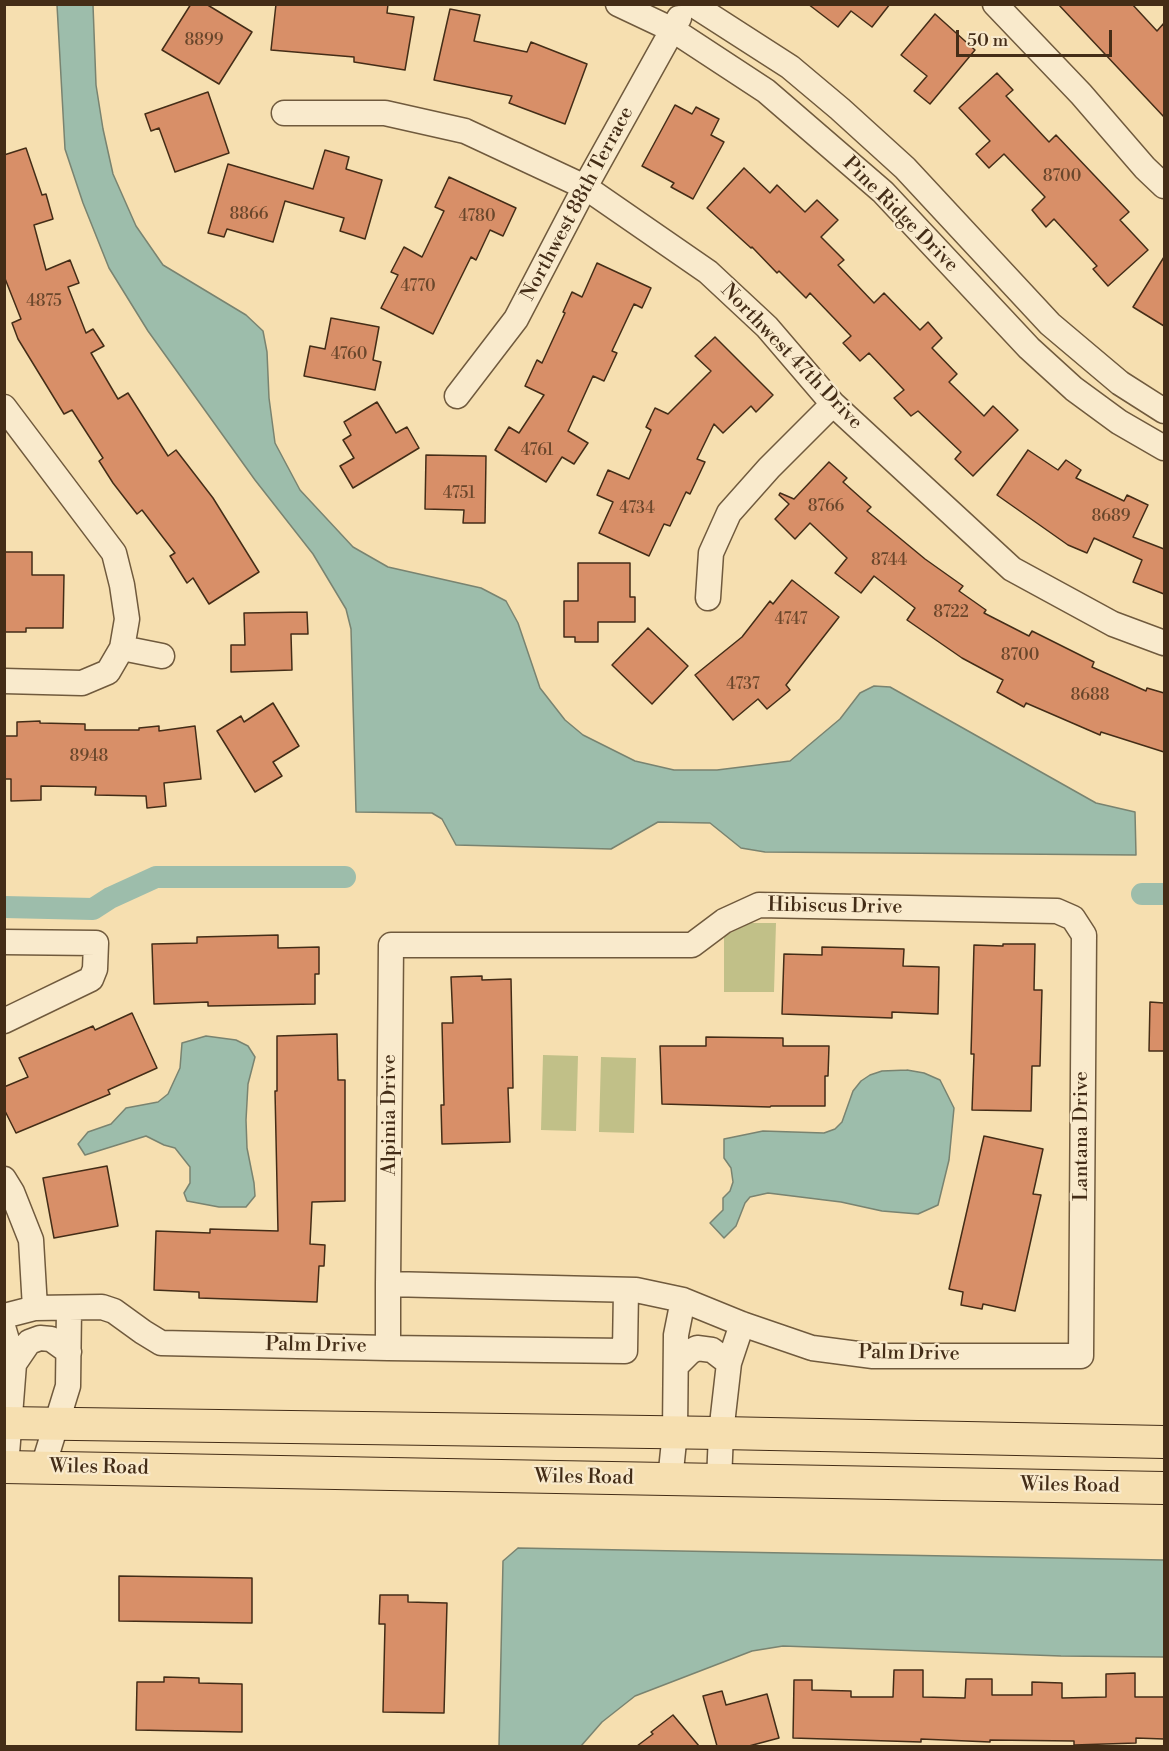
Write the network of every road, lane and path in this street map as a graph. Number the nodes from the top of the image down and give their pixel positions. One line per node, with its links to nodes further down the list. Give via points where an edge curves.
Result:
1 (618, 4): 5 (street, Pine Ridge Drive)
2 (685, 4): 5 (street, Northwest 88th Terrace)
3 (692, 4): 12 (street, Pine Ridge Drive, via 790,68 840,109 905,168 1050,324 1120,383)
4 (996, 4): 7 (street)
5 (673, 30): 8 (street, Northwest 88th Terrace); 13 (street, Pine Ridge Drive, via 766,91 884,192 1029,348 1119,422)
6 (284, 113): 8 (street, Northwest 47th Drive, via 385,113 465,131)
7 (1164, 186)
8 (585, 187): 9 (street, Northwest 88th Terrace, via 516,319); 10 (street, Northwest 47th Drive, via 708,272 767,327)
9 (457, 396)
10 (833, 404): 14 (street, via 729,513 711,553); 15 (street, Northwest 47th Drive, via 1012,569 1113,624)
11 (4, 407): 16 (street, via 114,553 127,619)
12 (1164, 411)
13 (1164, 448)
14 (708, 598)
15 (1164, 644)
16 (122, 648): 17 (street); 18 (street, via 108,672 82,683)
17 (162, 656)
18 (4, 681)
19 (1073, 918): 21 (street, Hibiscus Drive, via 1057,910 759,905 724,921 692,945); 34 (street, Lantana Drive, via 1084,935)
20 (4, 942): 22 (street, via 96,943 91,979)
21 (391, 945): 24 (street, Alpinia Drive)
22 (4, 1021)
23 (4, 1179): 27 (street, via 31,1240)
24 (388, 1284): 25 (street, Palm Drive); 32 (street, Palm Drive)
25 (626, 1290): 26 (street, Palm Drive); 32 (street, via 625,1350)
26 (683, 1300): 30 (street, Palm Drive); 37 (street, via 676,1335)
27 (35, 1308): 28 (street, Palm Drive); 29 (street, Palm Drive)
28 (69, 1308): 32 (street, Palm Drive, via 102,1307 114,1311 161,1343); 33 (street)
29 (4, 1316)
30 (742, 1324): 34 (street, Palm Drive, via 812,1348 873,1356); 35 (street)
31 (4, 1330): 36 (street)
32 (388, 1348)
33 (69, 1352): 36 (street, via 51,1339 40,1338 29,1342); 39 (street, via 68,1386)
34 (1081, 1356)
35 (729, 1363): 37 (street, via 712,1350 697,1348); 41 (street)
36 (14, 1364): 38 (street)
37 (676, 1366): 40 (street)
38 (7, 1424): 39 (main road); 43 (street)
39 (56, 1425): 40 (main road); 44 (street)
40 (675, 1432): 41 (main road); 45 (street)
41 (721, 1432): 42 (main road); 46 (street)
42 (1164, 1442)
43 (5, 1467): 44 (main road, Wiles Road)
44 (43, 1467): 45 (main road, Wiles Road)
45 (670, 1480): 46 (main road, Wiles Road)
46 (718, 1481): 47 (main road, Wiles Road)
47 (1164, 1488)

